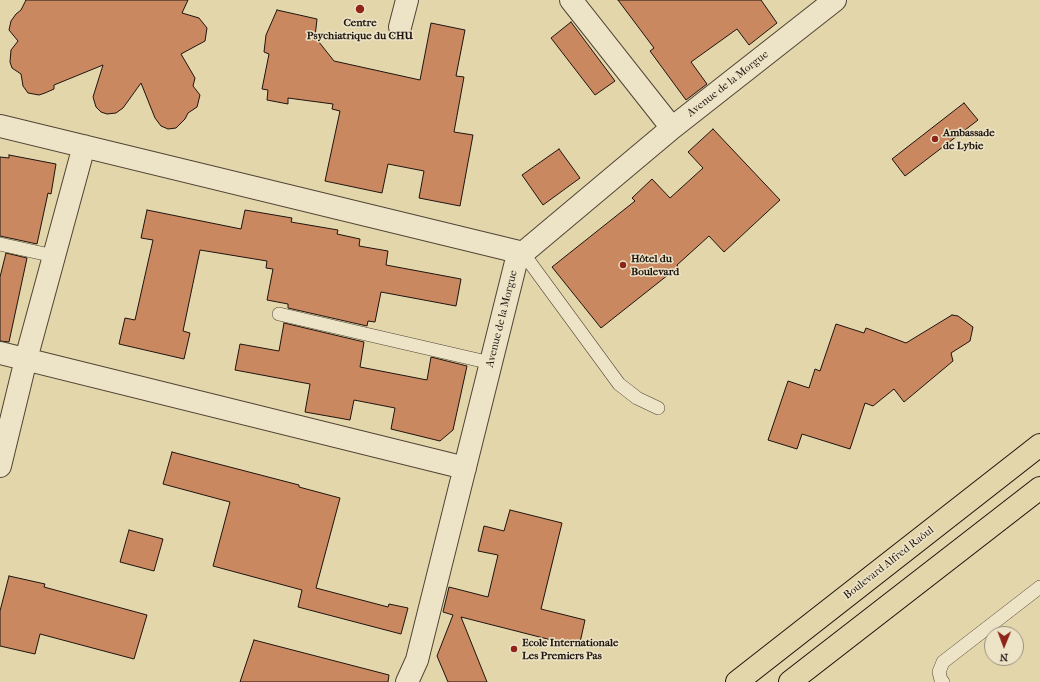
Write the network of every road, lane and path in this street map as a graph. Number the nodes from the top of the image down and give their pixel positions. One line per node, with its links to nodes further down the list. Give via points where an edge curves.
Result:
1 (407, 0): 4 (street)
2 (571, 0): 6 (street)
3 (825, 3): 6 (street, Avenue de la Morgue)
4 (400, 27)
5 (0, 126): 7 (street)
6 (672, 128): 9 (street, Avenue de la Morgue)
7 (84, 146): 9 (street); 10 (street)
8 (0, 244): 10 (lane)
9 (523, 253): 14 (street, Avenue de la Morgue, via 516,262); 15 (lane, via 619,384 637,398)
10 (54, 256): 13 (street)
11 (279, 314): 14 (lane)
12 (0, 353): 13 (street)
13 (26, 359): 17 (street); 18 (street)
14 (491, 363): 18 (street, Avenue de la Morgue)
15 (658, 408)
16 (1040, 445): 22 (main road, Boulevard Alfred Raôul)
17 (0, 466)
18 (465, 468): 21 (street, Avenue de la Morgue, via 417,660)
19 (1040, 488): 23 (main road)
20 (1038, 592): 24 (lane, via 943,662 939,672)
21 (407, 682)
22 (737, 682)
23 (790, 682)
24 (943, 682)

